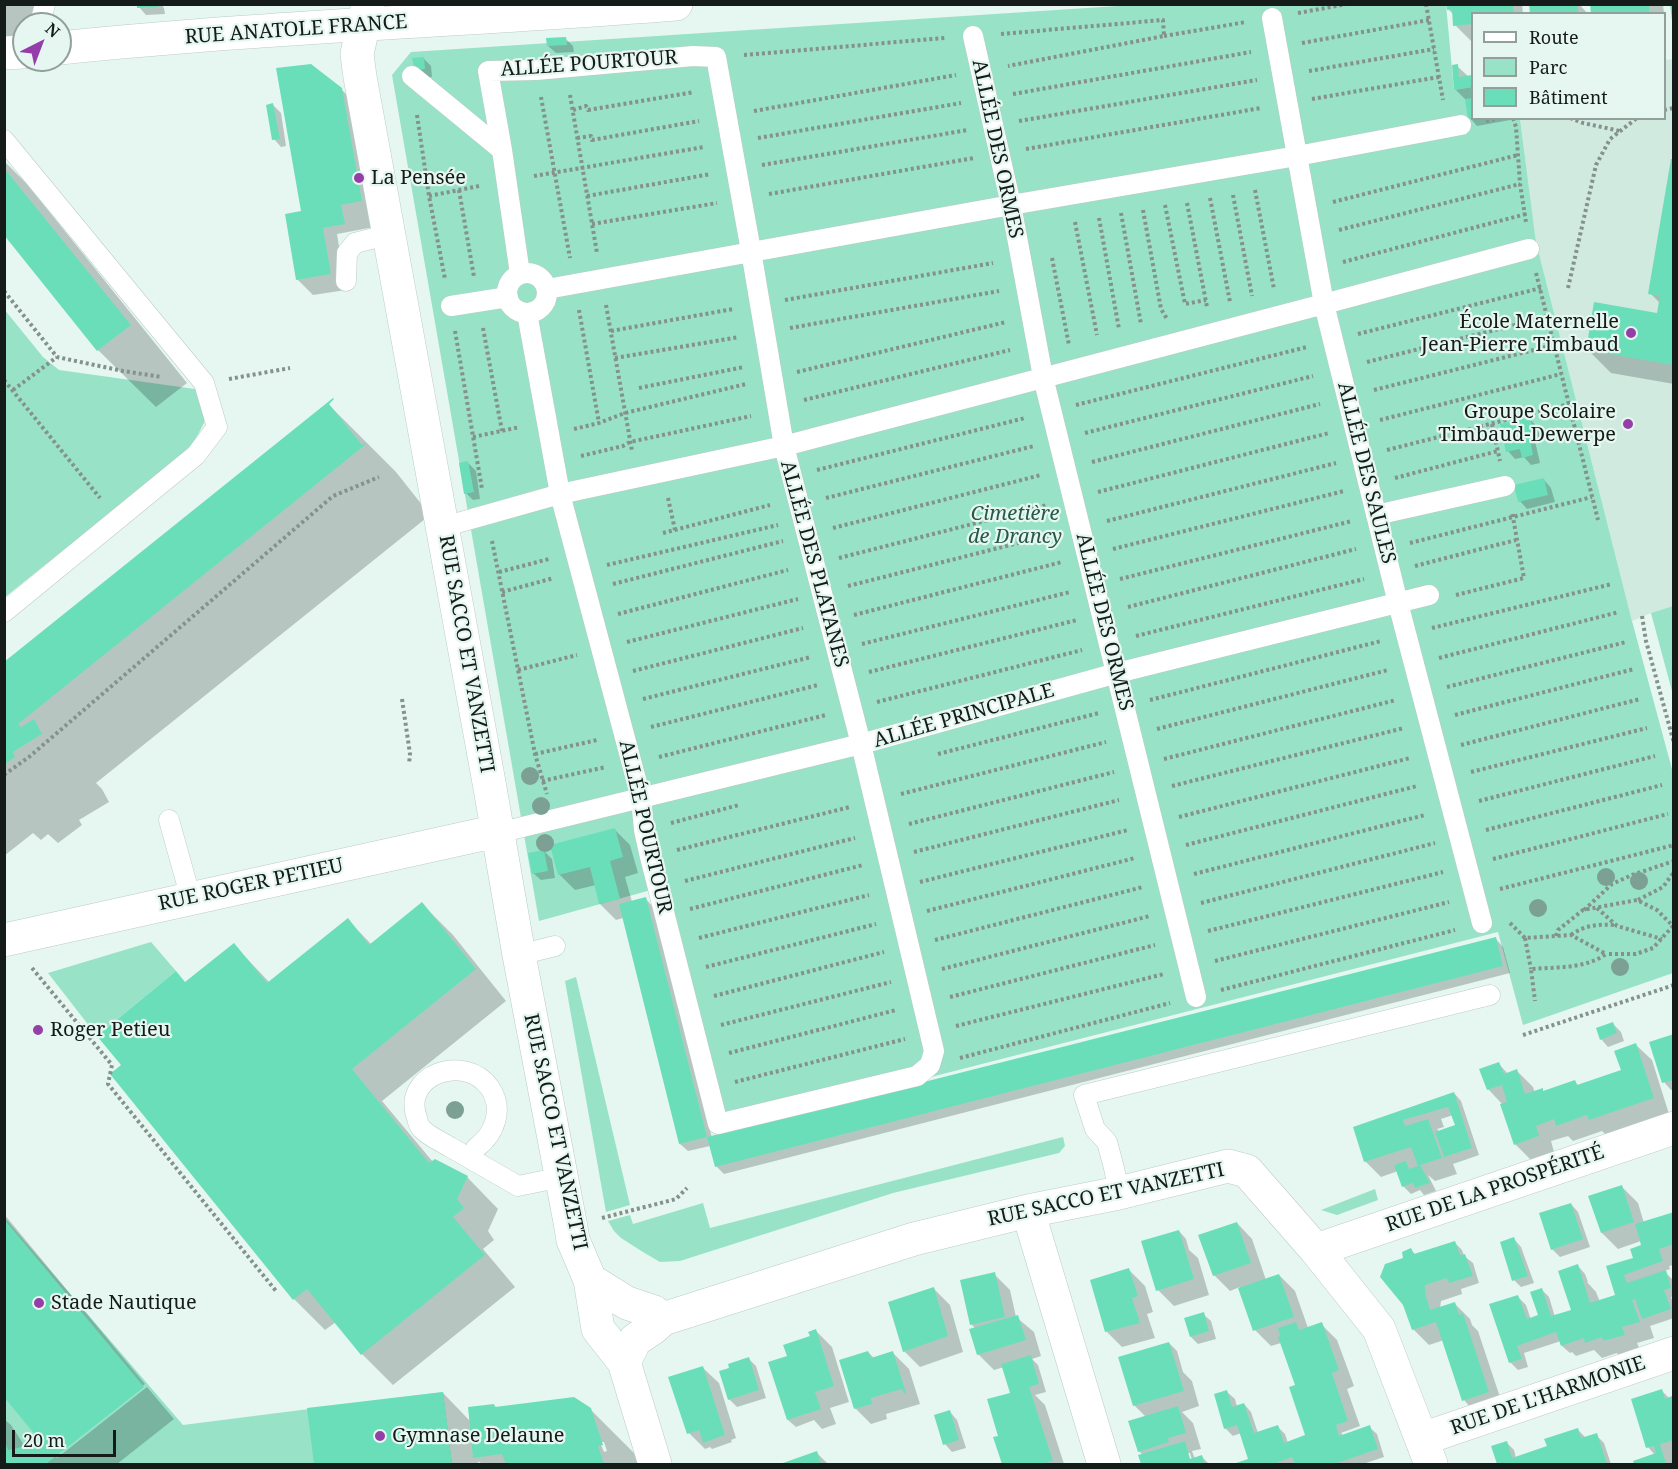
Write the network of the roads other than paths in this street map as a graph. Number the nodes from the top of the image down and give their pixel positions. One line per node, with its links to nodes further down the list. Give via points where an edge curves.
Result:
1 (676, 4): 2 (street, RUE ANATOLE FRANCE, via 573,13)
2 (366, 15): 5 (street, RUE ANATOLE FRANCE); 13 (street, RUE SACCO ET VANZETTI, via 357,54)
3 (1272, 18): 11 (lane, ALLÉE DES SAULES)
4 (972, 36): 12 (lane, ALLÉE DES ORMES)
5 (72, 47)
6 (716, 57): 10 (lane, ALLÉE POURTOUR, via 488,71); 15 (lane, ALLÉE DES PLATANES)
7 (412, 76): 10 (lane)
8 (1454, 126): 11 (lane)
9 (4, 140): 31 (lane, via 204,383 217,427 196,454)
10 (502, 150): 16 (lane, ALLÉE POURTOUR)
11 (1297, 156): 12 (lane); 20 (lane, ALLÉE DES SAULES)
12 (1011, 205): 15 (lane); 23 (lane, ALLÉE DES ORMES)
13 (390, 234): 17 (lane, via 356,243 347,253); 28 (street, RUE SACCO ET VANZETTI)
14 (1529, 249): 20 (lane)
15 (751, 251): 18 (lane); 24 (lane, ALLÉE DES PLATANES)
16 (520, 274): 18 (lane, via 540,277); 19 (lane, via 511,281)
17 (346, 281)
18 (547, 289): 22 (lane, via 543,306)
19 (508, 297): 21 (lane); 22 (lane, via 517,310)
20 (1324, 304): 23 (lane); 27 (lane, ALLÉE DES SAULES)
21 (451, 306)
22 (527, 313): 26 (lane, ALLÉE POURTOUR)
23 (1043, 377): 24 (lane); 32 (lane, ALLÉE DES ORMES)
24 (784, 446): 26 (lane); 33 (lane, ALLÉE DES PLATANES)
25 (1505, 486): 27 (lane)
26 (560, 494): 28 (lane); 34 (lane, ALLÉE POURTOUR)
27 (1376, 515): 30 (lane, ALLÉE DES SAULES)
28 (443, 527): 36 (street, RUE SACCO ET VANZETTI)
29 (1429, 595): 30 (lane, ALLÉE PRINCIPALE)
30 (1398, 603): 32 (lane, ALLÉE PRINCIPALE); 38 (lane, ALLÉE DES SAULES)
31 (4, 612)
32 (1117, 673): 33 (lane, ALLÉE PRINCIPALE); 43 (lane, ALLÉE DES ORMES)
33 (861, 744): 34 (lane, ALLÉE PRINCIPALE); 44 (lane, ALLÉE DES PLATANES, via 934,1051)
34 (641, 798): 36 (lane, ALLÉE PRINCIPALE); 44 (lane, ALLÉE POURTOUR, via 648,848 718,1124 917,1076)
35 (169, 820): 37 (lane)
36 (498, 832): 37 (street, RUE ROGER PETIEU); 41 (street, RUE SACCO ET VANZETTI)
37 (190, 899): 39 (street, RUE ROGER PETIEU)
38 (1482, 923)
39 (8, 939)
40 (555, 946): 41 (lane)
41 (519, 955): 47 (street, RUE SACCO ET VANZETTI)
42 (1490, 995): 48 (lane, via 1084,1095 1095,1129 1107,1142)
43 (1196, 997)
44 (930, 1065)
45 (1674, 1128): 50 (street, RUE DE LA PROSPÉRITÉ)
46 (476, 1148): 47 (lane, via 492,1132 496,1119 497,1104 491,1089 481,1078 456,1069 429,1078 416,1097 414,1109 421,1129 518,1186)
47 (562, 1178): 51 (street, RUE SACCO ET VANZETTI, via 573,1240)
48 (1119, 1193): 49 (street, RUE SACCO ET VANZETTI); 50 (street, RUE SACCO ET VANZETTI, via 1228,1166 1247,1171)
49 (1028, 1210): 52 (street, RUE SACCO ET VANZETTI, via 914,1239); 57 (street)
50 (1316, 1250): 55 (street, RUE SACCO ET VANZETTI, via 1379,1329)
51 (591, 1280): 52 (street, via 627,1303); 54 (street, RUE SACCO ET VANZETTI, via 598,1329)
52 (663, 1318): 54 (street, RUE SACCO ET VANZETTI, via 634,1340)
53 (1674, 1353): 55 (street, RUE DE L'HARMONIE)
54 (624, 1362): 56 (street)
55 (1427, 1452)
56 (655, 1464)
57 (1104, 1464)

